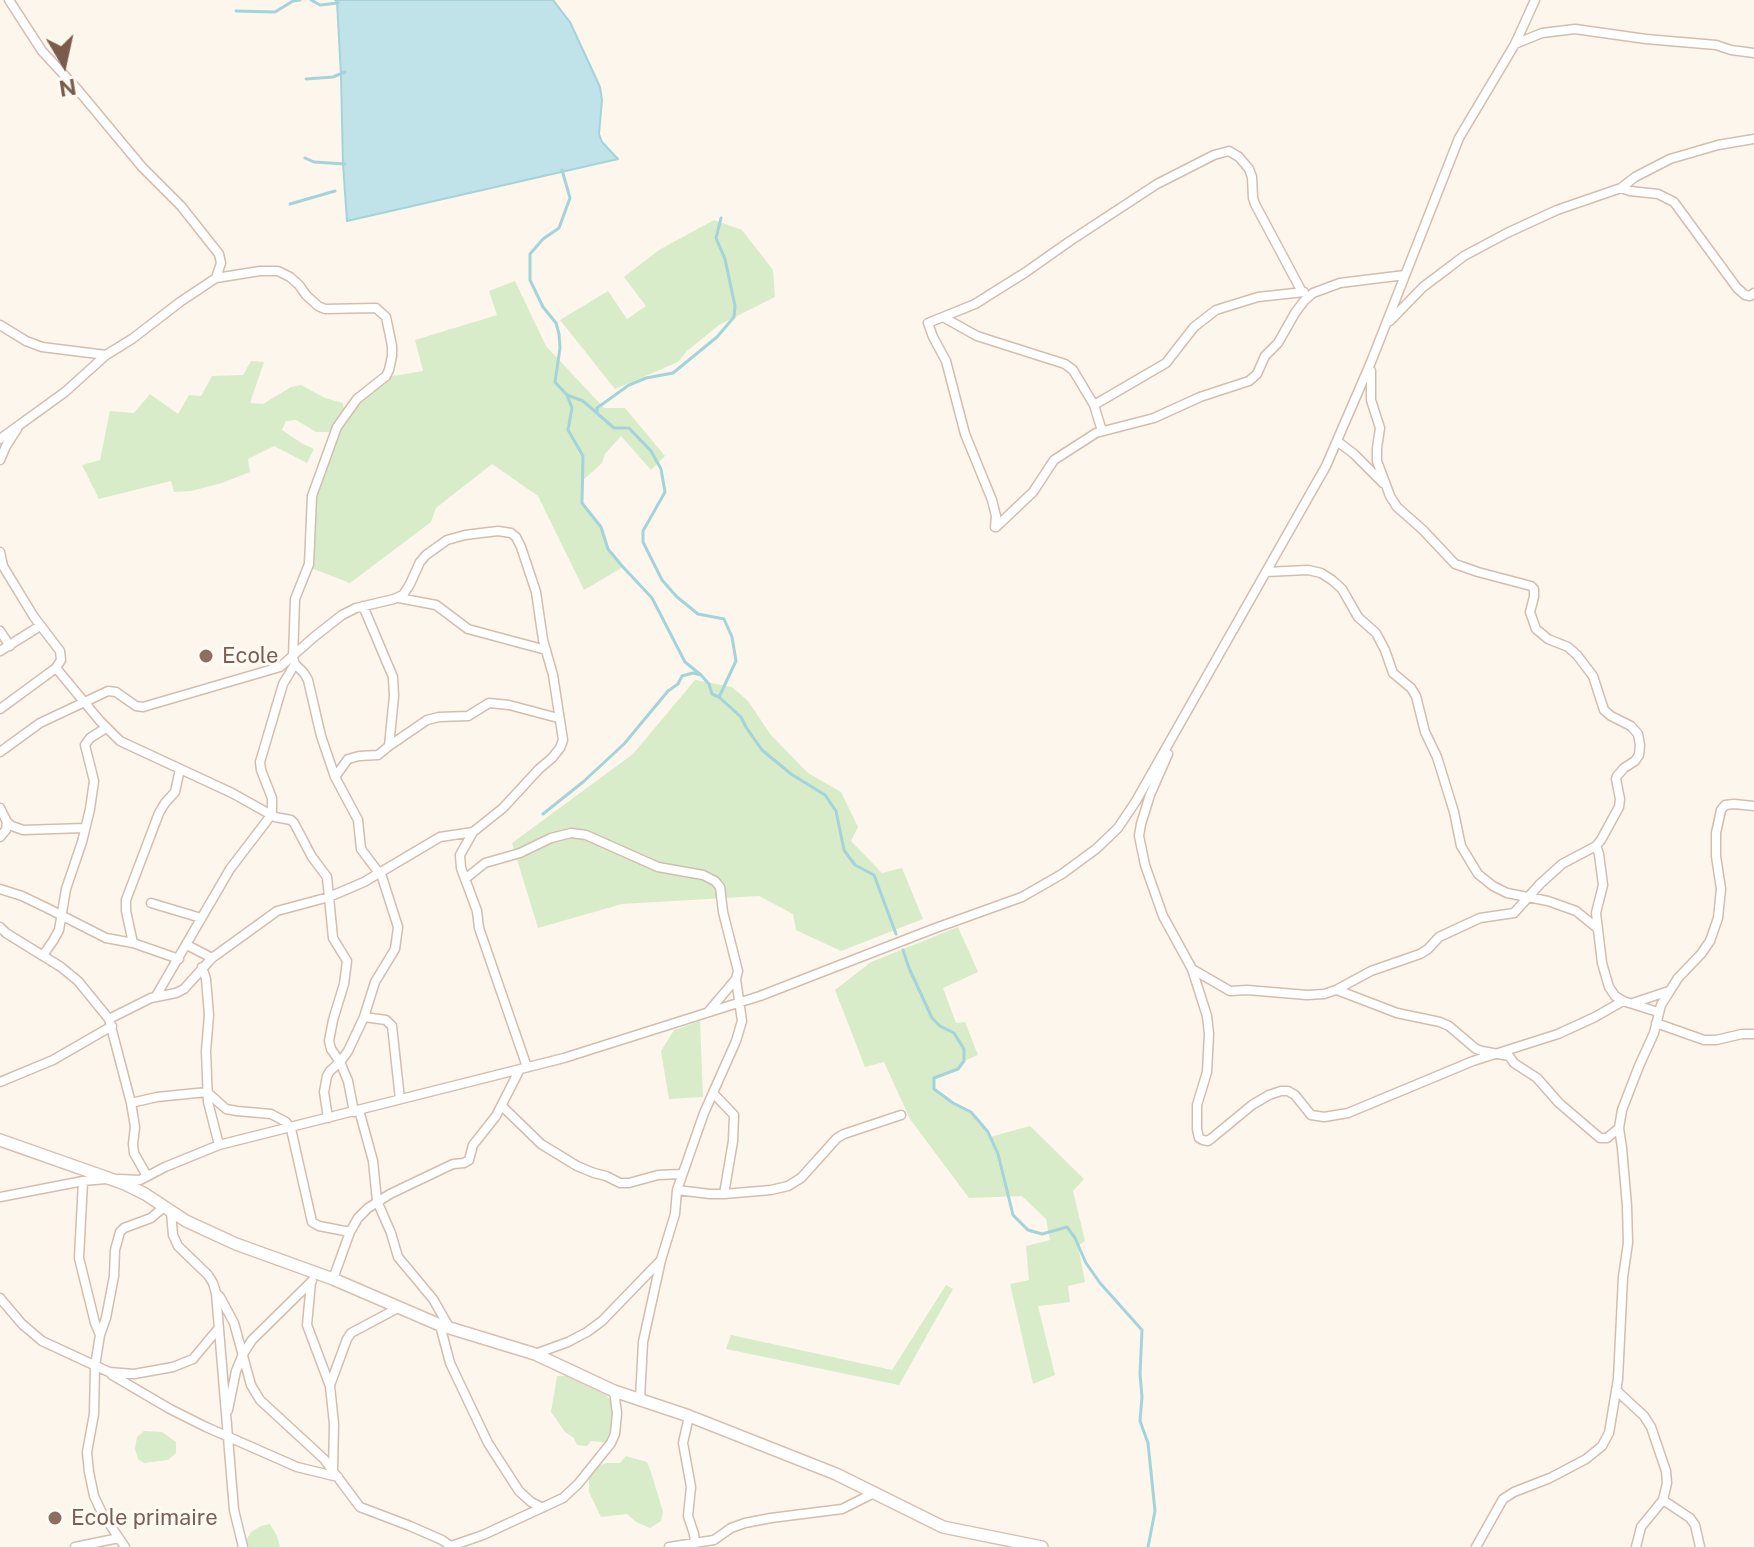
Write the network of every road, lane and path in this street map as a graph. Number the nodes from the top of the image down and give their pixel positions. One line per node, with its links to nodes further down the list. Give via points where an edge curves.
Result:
1 (9, 0): 8 (street, via 42,51 202,232 220,258)
2 (1535, 0): 3 (street)
3 (1515, 44): 4 (street, via 1542,33 1575,29); 7 (street, via 1459,138)
4 (1754, 53)
5 (1754, 139): 6 (street, via 1670,159)
6 (1621, 188): 11 (street, via 1674,202 1737,288 1745,295); 14 (street, via 1551,212 1464,256)
7 (1405, 275): 10 (street, via 1340,283); 14 (street)
8 (216, 278): 15 (street); 34 (street, via 278,271 325,309 376,308 384,314 389,333 389,370 357,399 337,427 314,489 310,556 295,599)
9 (1302, 292): 10 (street); 12 (street, via 1255,204 1249,169 1229,151 1157,184 984,299); 17 (street, via 1258,297 1216,310 1166,363)
10 (1313, 293): 19 (street, via 1249,381 1145,421)
11 (1754, 293)
12 (943, 317): 17 (street, via 977,336 1065,364); 19 (street, via 928,323 946,361 965,434 992,500 995,527 1033,492 1054,460)
13 (0, 325): 15 (street, via 42,347)
14 (1386, 325): 16 (street)
15 (106, 355): 18 (street)
16 (1371, 362): 21 (street); 23 (street, via 1371,400 1380,428 1377,461)
17 (1094, 405): 19 (street)
18 (22, 422): 20 (street); 22 (street)
19 (1102, 431)
20 (0, 439)
21 (1337, 441): 23 (street); 26 (street)
22 (0, 460)
23 (1387, 486): 52 (street, via 1397,507 1455,564 1534,589 1530,612 1536,629 1577,655 1593,676 1604,710 1638,734 1639,755 1617,776 1619,807)
24 (0, 552): 25 (street)
25 (2, 567): 29 (street)
26 (1266, 572): 40 (street); 57 (street, via 1308,570 1342,589 1358,617 1376,633 1393,673 1416,696 1464,853 1486,882)
27 (399, 598): 28 (street); 32 (street, via 436,605 468,629); 32 (street, via 420,562 447,540 481,532 511,533 536,592)
28 (363, 606): 34 (street, via 314,637); 41 (street, via 393,677)
29 (40, 626): 31 (street); 35 (street, via 60,651)
30 (0, 631): 31 (street)
31 (10, 646): 33 (street)
32 (546, 650): 38 (street)
33 (0, 651)
34 (294, 661): 36 (street, via 143,707 113,691); 44 (street, via 308,680); 47 (street, via 260,762)
35 (56, 668): 36 (street); 37 (street)
36 (84, 701): 39 (street); 42 (street, via 40,723)
37 (0, 709)
38 (558, 718): 41 (street, via 489,703 468,716 427,720); 50 (street, via 560,748)
39 (106, 728): 43 (street, via 125,745); 49 (street, via 85,745 94,781)
40 (1173, 736): 69 (street, via 1139,836 1163,916); 75 (street, via 1118,828 1062,874 1022,897)
41 (389, 746): 44 (street, via 378,755 348,759)
42 (0, 752)
43 (180, 769): 47 (street); 63 (street, via 175,792 159,813 126,900)
44 (335, 777): 53 (street, via 358,820 363,853)
45 (1754, 806): 72 (street, via 1725,805 1721,810 1716,833 1718,918 1710,941)
46 (0, 808): 48 (street)
47 (272, 814): 56 (street, via 294,823 327,877); 60 (street)
48 (7, 822): 49 (street, via 23,830); 51 (street)
49 (85, 828): 59 (street)
50 (473, 832): 53 (street, via 440,837); 54 (street, via 460,855)
51 (0, 837)
52 (1596, 846): 57 (street, via 1562,864); 62 (street, via 1603,878)
53 (379, 873): 56 (street); 78 (street, via 398,934 391,958 371,989)
54 (465, 879): 70 (street, via 485,863 571,833 658,867 703,875 720,887); 84 (street)
55 (0, 889): 59 (street)
56 (329, 897): 66 (street, via 268,916); 83 (street, via 333,938 348,964 330,1037)
57 (1528, 897): 62 (street, via 1576,911); 71 (street, via 1514,913 1480,918 1439,937 1420,954)
58 (151, 903): 60 (street)
59 (61, 916): 63 (street, via 106,938); 65 (street)
60 (201, 918): 64 (street)
61 (0, 927): 65 (street)
62 (1597, 929): 74 (street, via 1604,975 1615,996)
63 (133, 943): 67 (street)
64 (187, 945): 66 (street); 67 (street)
65 (43, 955): 79 (street, via 78,981)
66 (212, 958): 68 (street)
67 (179, 959): 73 (street)
68 (202, 967): 73 (street, via 184,989); 86 (street, via 209,1015)
69 (1192, 969): 71 (street, via 1230,991 1307,995); 82 (street, via 1209,1034 1207,1072 1197,1105 1197,1129 1203,1140 1281,1091 1295,1095 1311,1115 1336,1116)
70 (736, 979): 75 (street); 76 (street)
71 (1336, 990): 82 (street, via 1397,1013 1440,1022 1476,1049)
72 (1669, 991): 74 (street); 77 (street)
73 (156, 996): 79 (street)
74 (1628, 1002): 77 (street); 82 (street, via 1558,1034)
75 (738, 1003): 76 (street); 87 (street, via 740,1027)
76 (708, 1012): 84 (street)
77 (1658, 1012): 80 (street)
78 (364, 1017): 83 (street); 88 (street, via 392,1026)
79 (111, 1022): 85 (street, via 53,1060); 89 (street)
80 (1656, 1023): 81 (street, via 1704,1040); 94 (street)
81 (1754, 1034)
82 (1495, 1054): 94 (street, via 1509,1056 1537,1078 1600,1138)
83 (340, 1062): 91 (street); 93 (street, via 325,1084)
84 (523, 1068): 88 (street); 90 (street)
85 (0, 1082)
86 (207, 1092): 89 (street); 95 (street, via 226,1109 271,1114); 97 (street)
87 (713, 1093): 98 (street); 103 (street, via 734,1115)
88 (400, 1099): 91 (street)
89 (131, 1103): 99 (street, via 134,1153)
90 (502, 1106): 98 (street, via 541,1144 622,1184); 105 (street, via 467,1162)
91 (357, 1111): 93 (street); 105 (street, via 373,1161)
92 (901, 1115): 103 (street, via 837,1138 794,1183)
93 (328, 1118): 95 (street)
94 (1619, 1128): 122 (street, via 1628,1243)
95 (291, 1129): 97 (street); 107 (street, via 312,1222)
96 (0, 1140): 100 (street)
97 (219, 1145): 99 (street)
98 (681, 1174): 102 (street)
99 (147, 1176): 100 (street)
100 (113, 1179): 101 (street); 106 (street)
101 (83, 1181): 104 (street); 116 (street, via 79,1258)
102 (677, 1190): 103 (street); 108 (street)
103 (724, 1194)
104 (0, 1197)
105 (377, 1201): 107 (street); 114 (street, via 401,1262 433,1299)
106 (167, 1210): 109 (street); 111 (street, via 178,1246 208,1275); 116 (street, via 120,1232)
107 (350, 1232): 110 (street)
108 (661, 1260): 118 (street, via 602,1321); 124 (street, via 643,1342)
109 (314, 1278): 110 (street); 117 (street); 121 (street, via 307,1325)
110 (333, 1279): 113 (street)
111 (216, 1293): 115 (street); 117 (street, via 234,1323)
112 (0, 1298): 119 (street, via 42,1341)
113 (400, 1307): 114 (street); 121 (street, via 351,1333)
114 (444, 1326): 118 (street); 131 (street, via 450,1363 488,1443 519,1491)
115 (218, 1329): 120 (street, via 193,1359 173,1367); 126 (street)
116 (100, 1335): 119 (street)
117 (243, 1354): 126 (street); 128 (street, via 260,1400)
118 (535, 1354): 123 (street)
119 (95, 1366): 120 (street); 132 (street, via 89,1472 94,1496)
120 (109, 1372): 127 (street)
121 (330, 1386): 128 (street)
122 (1616, 1390): 130 (street, via 1651,1427 1666,1471); 140 (street, via 1602,1446 1503,1499)
123 (614, 1391): 124 (street); 131 (street, via 617,1413 611,1443 563,1498)
124 (640, 1399): 125 (street)
125 (689, 1416): 129 (street); 133 (street, via 683,1443)
126 (226, 1419): 127 (street)
127 (229, 1436): 128 (street, via 297,1467); 136 (street, via 234,1510)
128 (336, 1473): 137 (street, via 360,1507)
129 (874, 1493): 133 (street, via 842,1509 745,1523); 139 (street, via 943,1527)
130 (1663, 1500): 141 (street, via 1641,1527); 142 (street, via 1690,1518)
131 (541, 1507): 137 (street)
132 (119, 1538): 134 (street); 135 (street)
133 (694, 1545): 138 (street)
134 (75, 1547)
135 (125, 1547)
136 (243, 1547)
137 (451, 1547)
138 (669, 1547)
139 (1042, 1547)
140 (1476, 1547)
141 (1636, 1547)
142 (1700, 1547)

